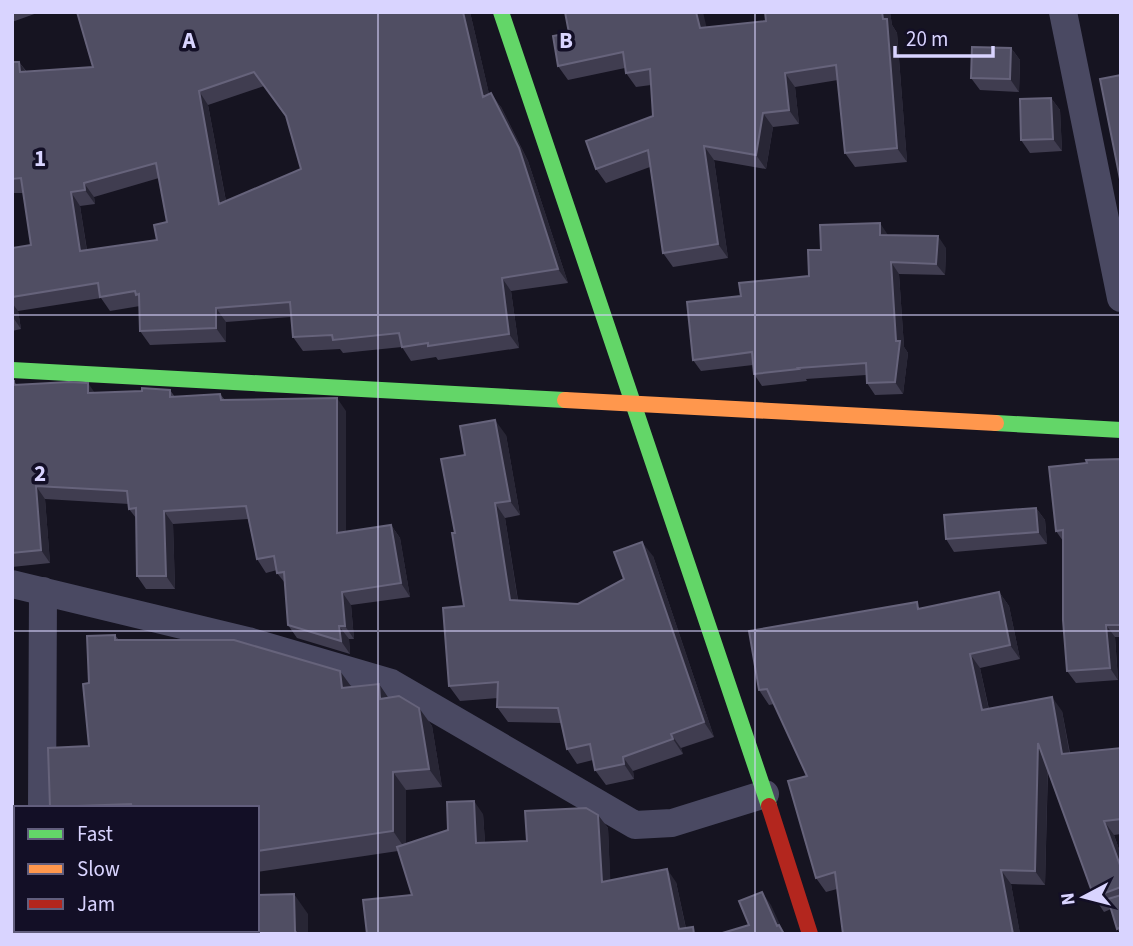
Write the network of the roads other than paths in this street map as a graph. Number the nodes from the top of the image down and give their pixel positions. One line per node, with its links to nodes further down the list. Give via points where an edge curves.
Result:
1 (500, 12): 5 (street)
2 (1063, 12): 3 (street)
3 (1121, 298)
4 (12, 370): 5 (street)
5 (634, 403): 6 (street); 9 (street)
6 (1121, 430)
7 (12, 584): 8 (street)
8 (43, 591): 9 (street, via 248,641 391,683 635,825 672,823); 10 (street)
9 (765, 794): 11 (street)
10 (42, 806)
11 (810, 934)

